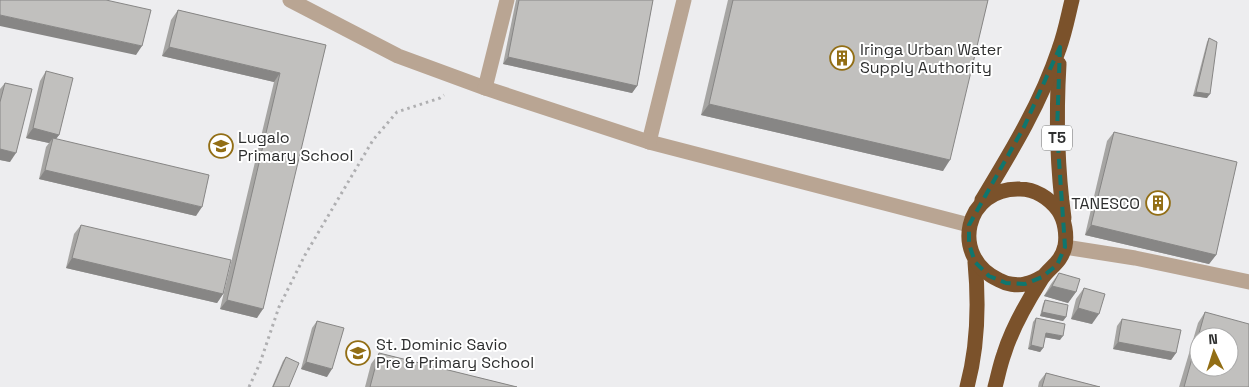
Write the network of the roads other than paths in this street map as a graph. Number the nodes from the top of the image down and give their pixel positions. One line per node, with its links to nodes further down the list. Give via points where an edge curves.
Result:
1 (290, 0): 6 (street, via 398,56)
2 (507, 0): 6 (street)
3 (684, 0): 7 (street)
4 (1072, 0): 5 (highway, T5)
5 (1060, 47): 8 (highway, T5, via 1024,127); 10 (highway, T5, via 1057,131)
6 (485, 88): 7 (street)
7 (649, 142): 9 (street)
8 (977, 208): 9 (highway); 10 (highway, via 991,195 1009,188 1028,189 1046,197 1059,211)
9 (969, 225): 12 (highway, via 968,244)
10 (1065, 228): 11 (highway)
11 (1065, 247): 13 (highway, via 1057,265); 14 (street)
12 (975, 262): 13 (highway, via 988,276 1006,284 1025,284); 15 (highway, via 977,324)
13 (1042, 277): 16 (highway, via 1004,353)
14 (1249, 282)
15 (967, 387)
16 (995, 387)

